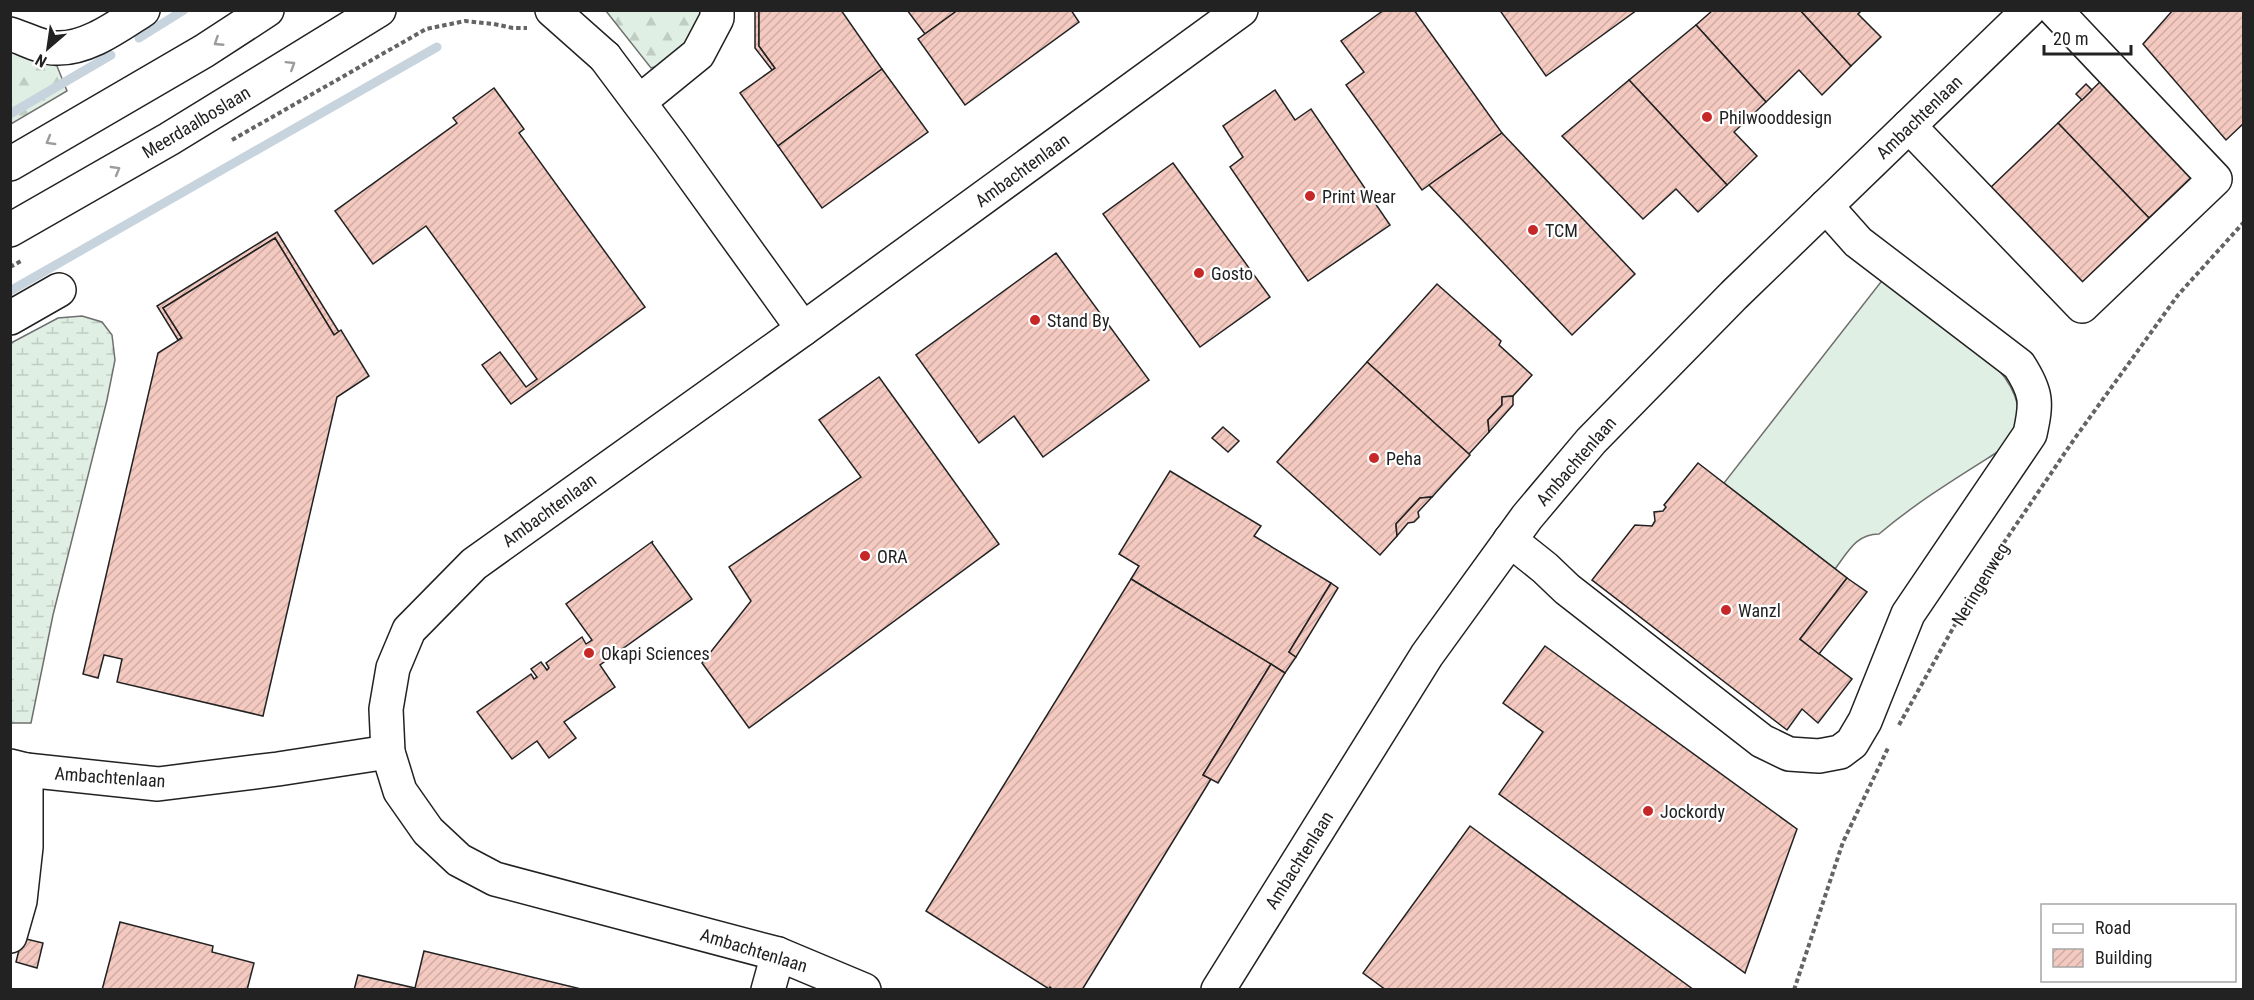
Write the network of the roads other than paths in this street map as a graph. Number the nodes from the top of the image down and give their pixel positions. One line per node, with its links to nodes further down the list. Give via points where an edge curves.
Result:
1 (143, 10): 10 (main road, via 74,47 53,48)
2 (267, 10): 14 (main road, one-way to 14)
3 (380, 10): 16 (main road, Meerdaalboslaan, one-way to 3, via 170,139)
4 (587, 10): 11 (main road)
5 (717, 10): 12 (main road, via 717,18 698,54)
6 (1241, 10): 19 (main road, Ambachtenlaan)
7 (2029, 10): 13 (main road, Ambachtenlaan)
8 (2055, 10): 13 (main road, via 2215,179 2082,306)
9 (541, 19): 11 (main road)
10 (10, 34)
11 (605, 57): 12 (main road)
12 (639, 102): 19 (main road)
13 (1910, 126): 15 (main road, Ambachtenlaan)
14 (10, 164)
15 (1826, 206): 20 (main road, Ambachtenlaan, via 1591,441); 20 (main road, via 1858,242 2019,365 2031,383 2036,406 2030,434 1908,614 1852,743 1840,752 1819,756 1789,754 1762,741)
16 (10, 230)
17 (59, 290): 18 (main road)
18 (10, 318)
19 (802, 329): 21 (main road, Ambachtenlaan, via 474,564 449,588 409,630 393,668 386,709)
20 (1510, 540): 27 (main road, Ambachtenlaan, via 1427,655)
21 (388, 752): 22 (main road, Ambachtenlaan, via 158,784); 24 (main road, Ambachtenlaan, via 400,791 428,831 459,860 495,879)
22 (18, 768): 23 (main road, via 26,847 20,901)
23 (10, 936)
24 (778, 954): 25 (main road); 26 (main road, Ambachtenlaan)
25 (768, 990)
26 (864, 990)
27 (1218, 990)

